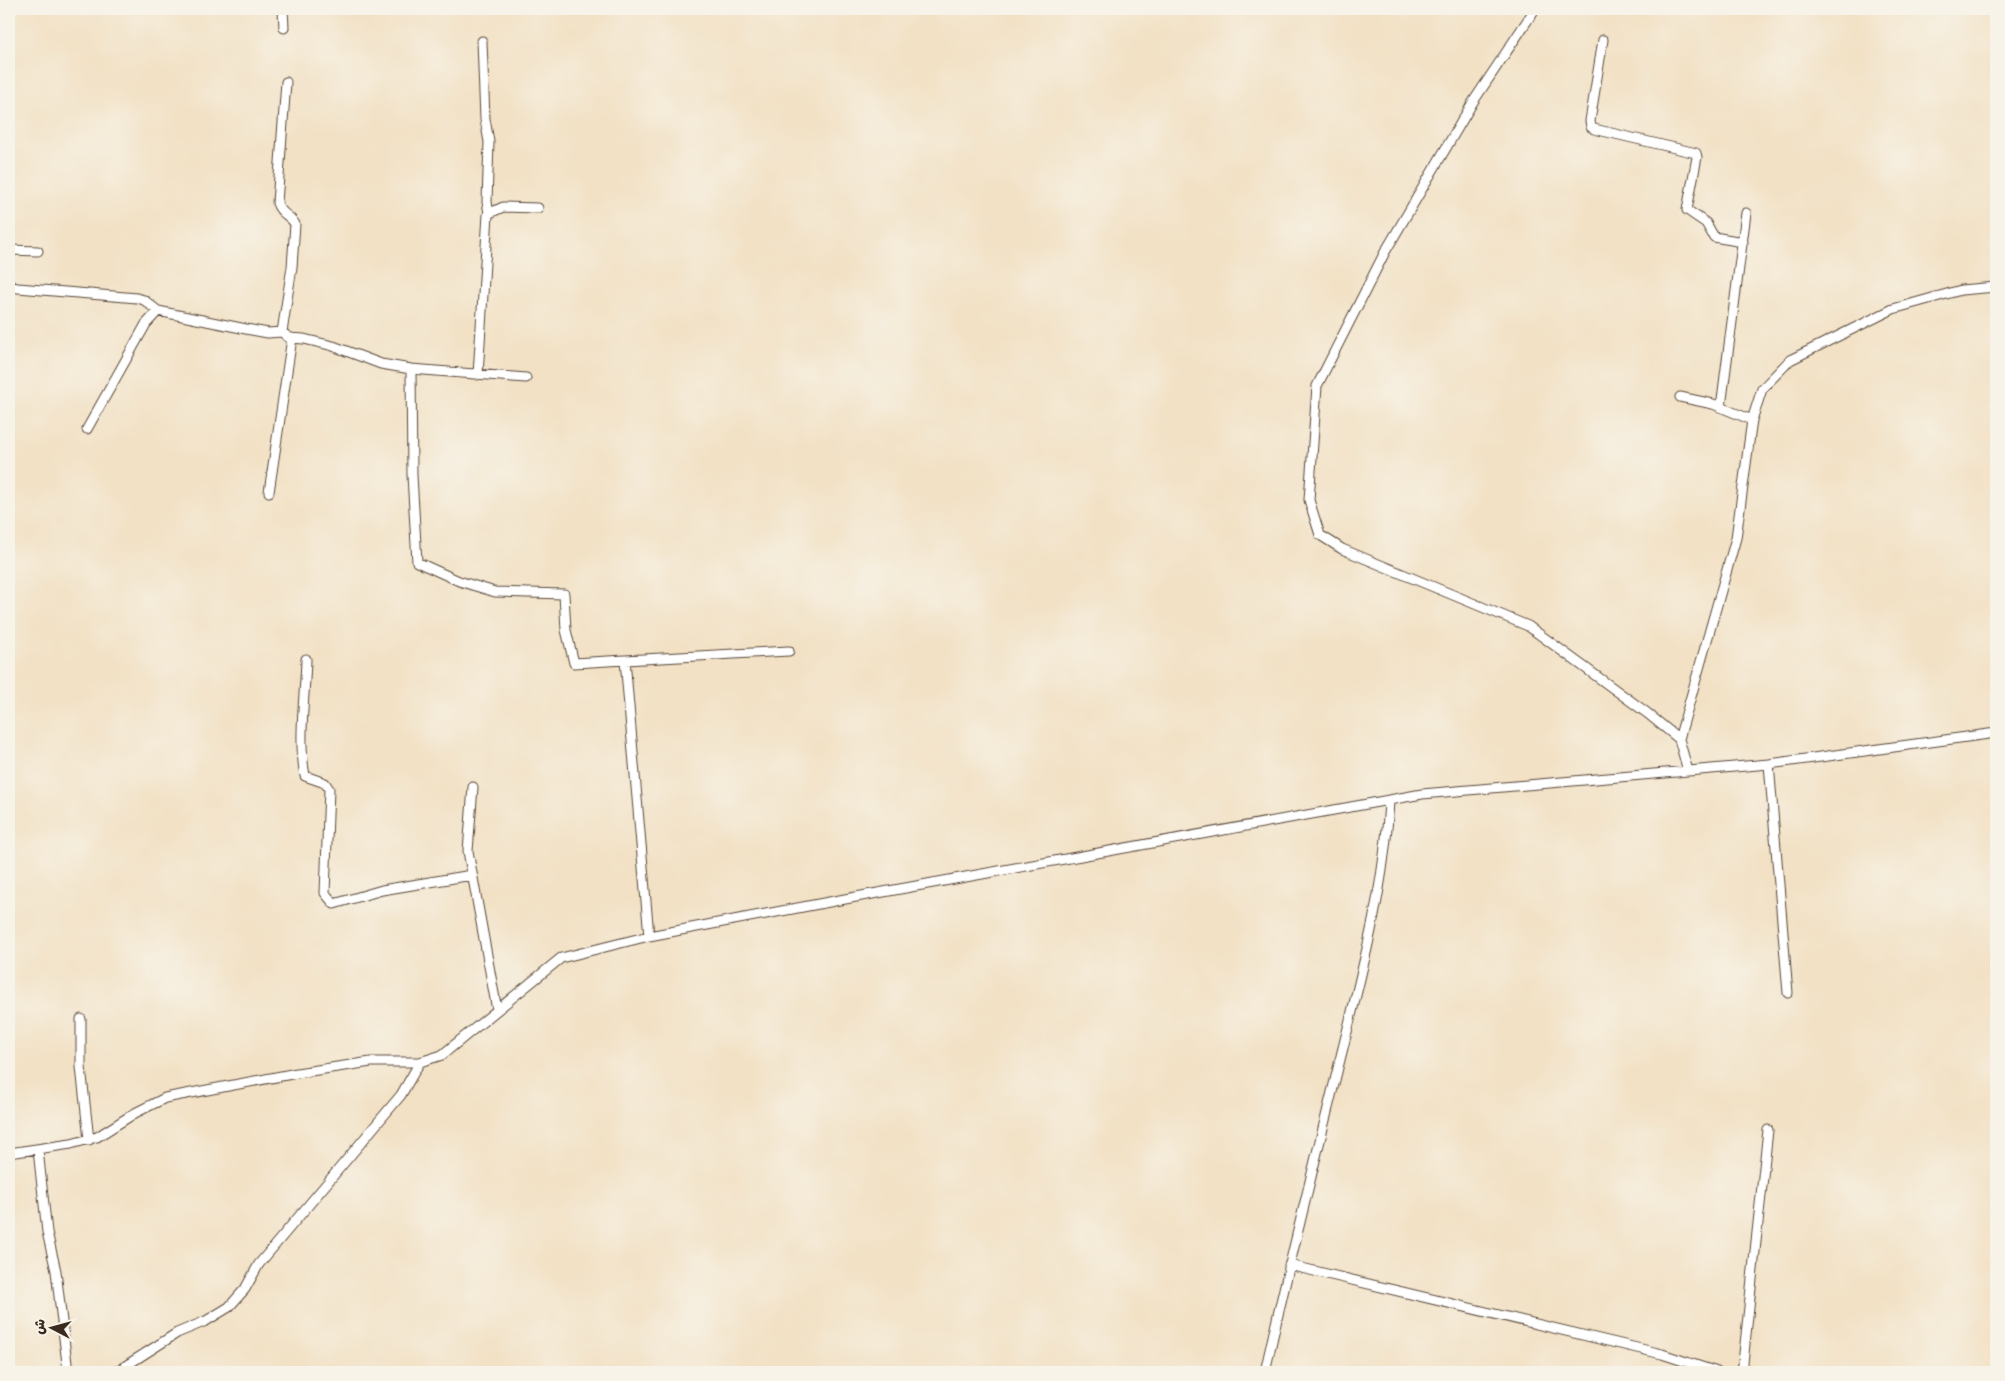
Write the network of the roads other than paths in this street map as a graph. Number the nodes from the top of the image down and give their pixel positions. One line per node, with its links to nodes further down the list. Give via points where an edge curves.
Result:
1 (283, 9): 3 (street)
2 (1535, 9): 30 (street, via 1473,102 1385,252 1317,386 1309,500 1320,535 1342,550 1528,626)
3 (284, 28)
4 (1603, 40): 10 (street, via 1591,127 1696,153 1687,210 1706,223 1714,237)
5 (482, 41): 8 (street, via 484,119 489,142)
6 (286, 82): 16 (street, via 277,203 280,211 295,224 295,235)
7 (538, 208): 8 (street, via 503,207)
8 (489, 213): 19 (street)
9 (1746, 213): 10 (street)
10 (1743, 242): 22 (street)
11 (38, 251): 12 (street, via 18,249)
12 (9, 253)
13 (9, 283): 15 (street, via 11,287 18,288 136,298)
14 (1996, 288): 23 (street, via 1961,290 1893,309 1790,360 1762,389)
15 (158, 311): 16 (street, via 246,329); 24 (street, via 146,324)
16 (282, 332): 17 (street)
17 (292, 338): 18 (street, via 333,346 381,364); 25 (street)
18 (411, 369): 19 (street); 28 (street, via 417,562 459,582 495,592 564,594 566,630 574,663)
19 (478, 375): 20 (street)
20 (526, 378)
21 (1680, 397): 22 (street)
22 (1721, 407): 23 (street)
23 (1752, 420): 30 (street, via 1736,538)
24 (87, 429)
25 (269, 492)
26 (789, 651): 28 (street)
27 (306, 659): 35 (street, via 304,769 305,776 325,783 329,789 324,878 325,893 330,900 334,904 382,890)
28 (624, 660): 36 (street)
29 (1996, 733): 31 (street)
30 (1679, 739): 32 (street)
31 (1769, 764): 32 (street); 37 (street)
32 (1688, 771): 34 (street, via 1422,794)
33 (473, 787): 35 (street, via 468,840)
34 (1389, 800): 36 (street); 45 (street, via 1387,838 1366,954)
35 (472, 875): 38 (street)
36 (649, 936): 38 (street, via 561,958)
37 (1788, 993)
38 (497, 1010): 40 (street, via 442,1056)
39 (81, 1019): 42 (street, via 81,1067)
40 (420, 1062): 42 (street, via 371,1062 165,1098); 47 (street, via 401,1095 259,1264 245,1289 229,1307 177,1333)
41 (1768, 1130): 50 (street)
42 (89, 1140): 43 (street)
43 (38, 1150): 44 (street); 46 (street)
44 (9, 1153)
45 (1289, 1265): 48 (street); 49 (street, via 1662,1354)
46 (68, 1372)
47 (116, 1372)
48 (1265, 1372)
49 (1717, 1372)
50 (1742, 1372)

